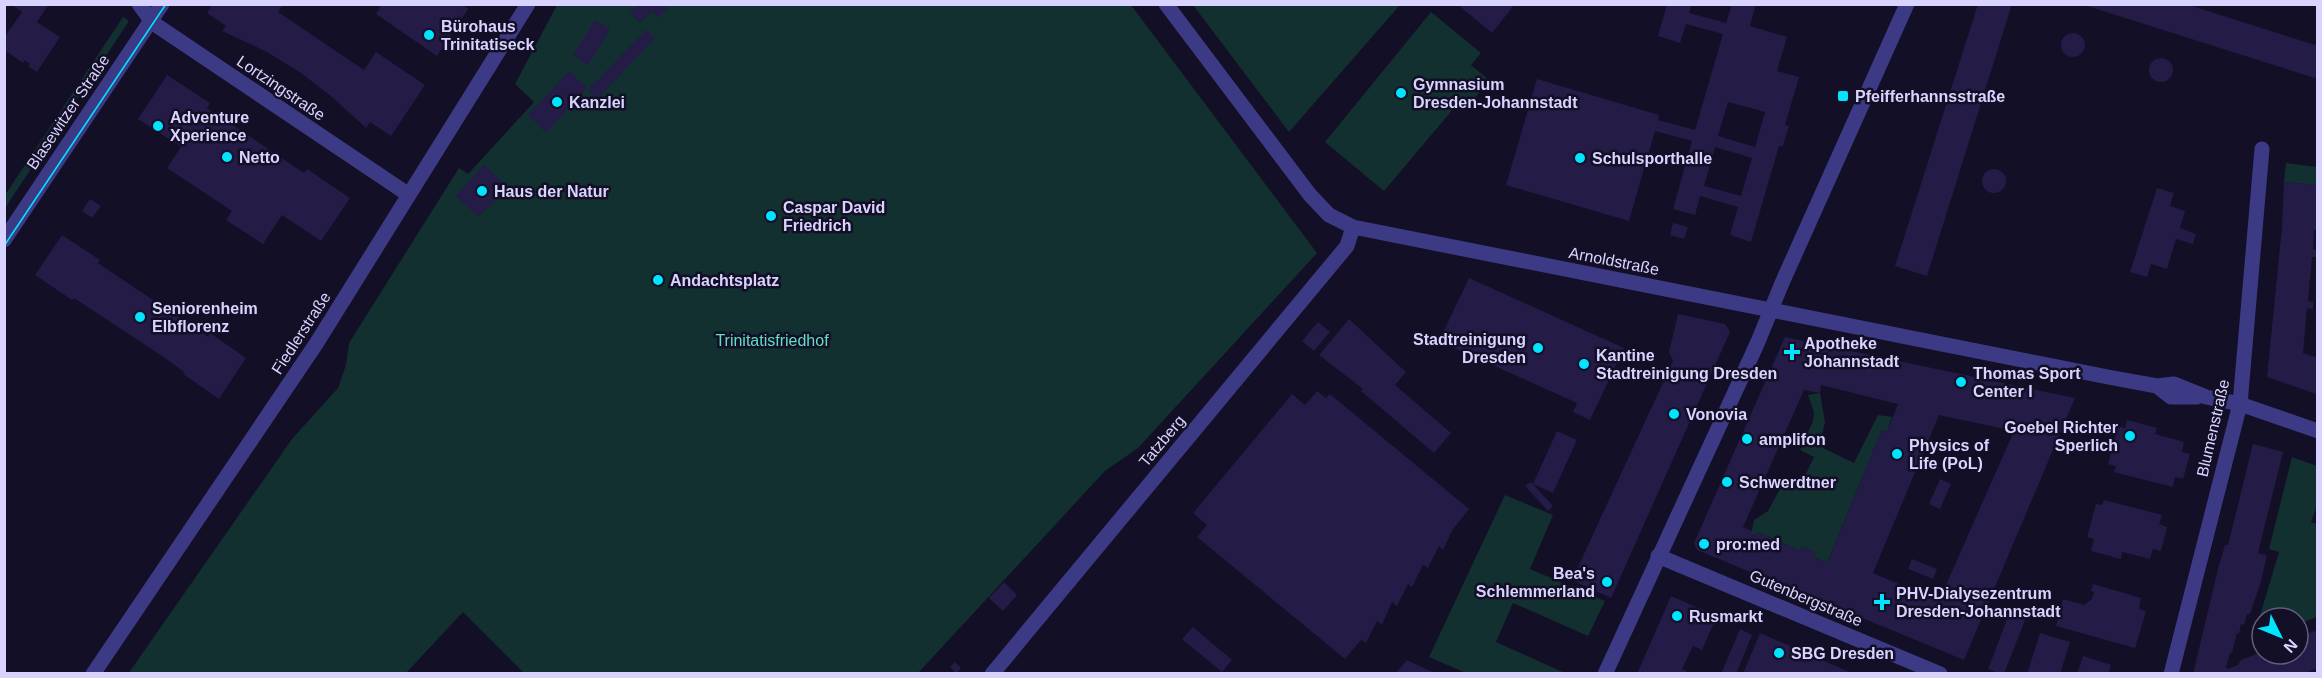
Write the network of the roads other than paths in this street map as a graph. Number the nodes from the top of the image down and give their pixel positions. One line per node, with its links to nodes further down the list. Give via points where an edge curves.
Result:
1 (139, 4): 6 (street, Lortzingstraße)
2 (162, 4): 6 (street, Blasewitzer Straße)
3 (528, 4): 8 (street, Fiedlerstraße)
4 (1166, 4): 9 (street, Arnoldstraße, via 1310,195 1329,215)
5 (1906, 4): 11 (street)
6 (151, 21): 8 (street, Lortzingstraße); 10 (street, Blasewitzer Straße)
7 (2262, 149): 12 (street, Blumenstraße)
8 (409, 195): 16 (street, Fiedlerstraße, via 316,344)
9 (1353, 227): 11 (street, Arnoldstraße); 15 (street, Tatzberg, via 1347,246)
10 (4, 240)
11 (1771, 310): 12 (street, Arnoldstraße, via 2157,386 2171,397 2206,397); 14 (street)
12 (2240, 404): 13 (street, Arnoldstraße); 19 (street, Blumenstraße)
13 (2318, 431)
14 (1658, 556): 17 (street); 18 (street, Gutenbergstraße)
15 (995, 672)
16 (93, 674)
17 (1605, 674)
18 (1940, 674)
19 (2171, 674)

